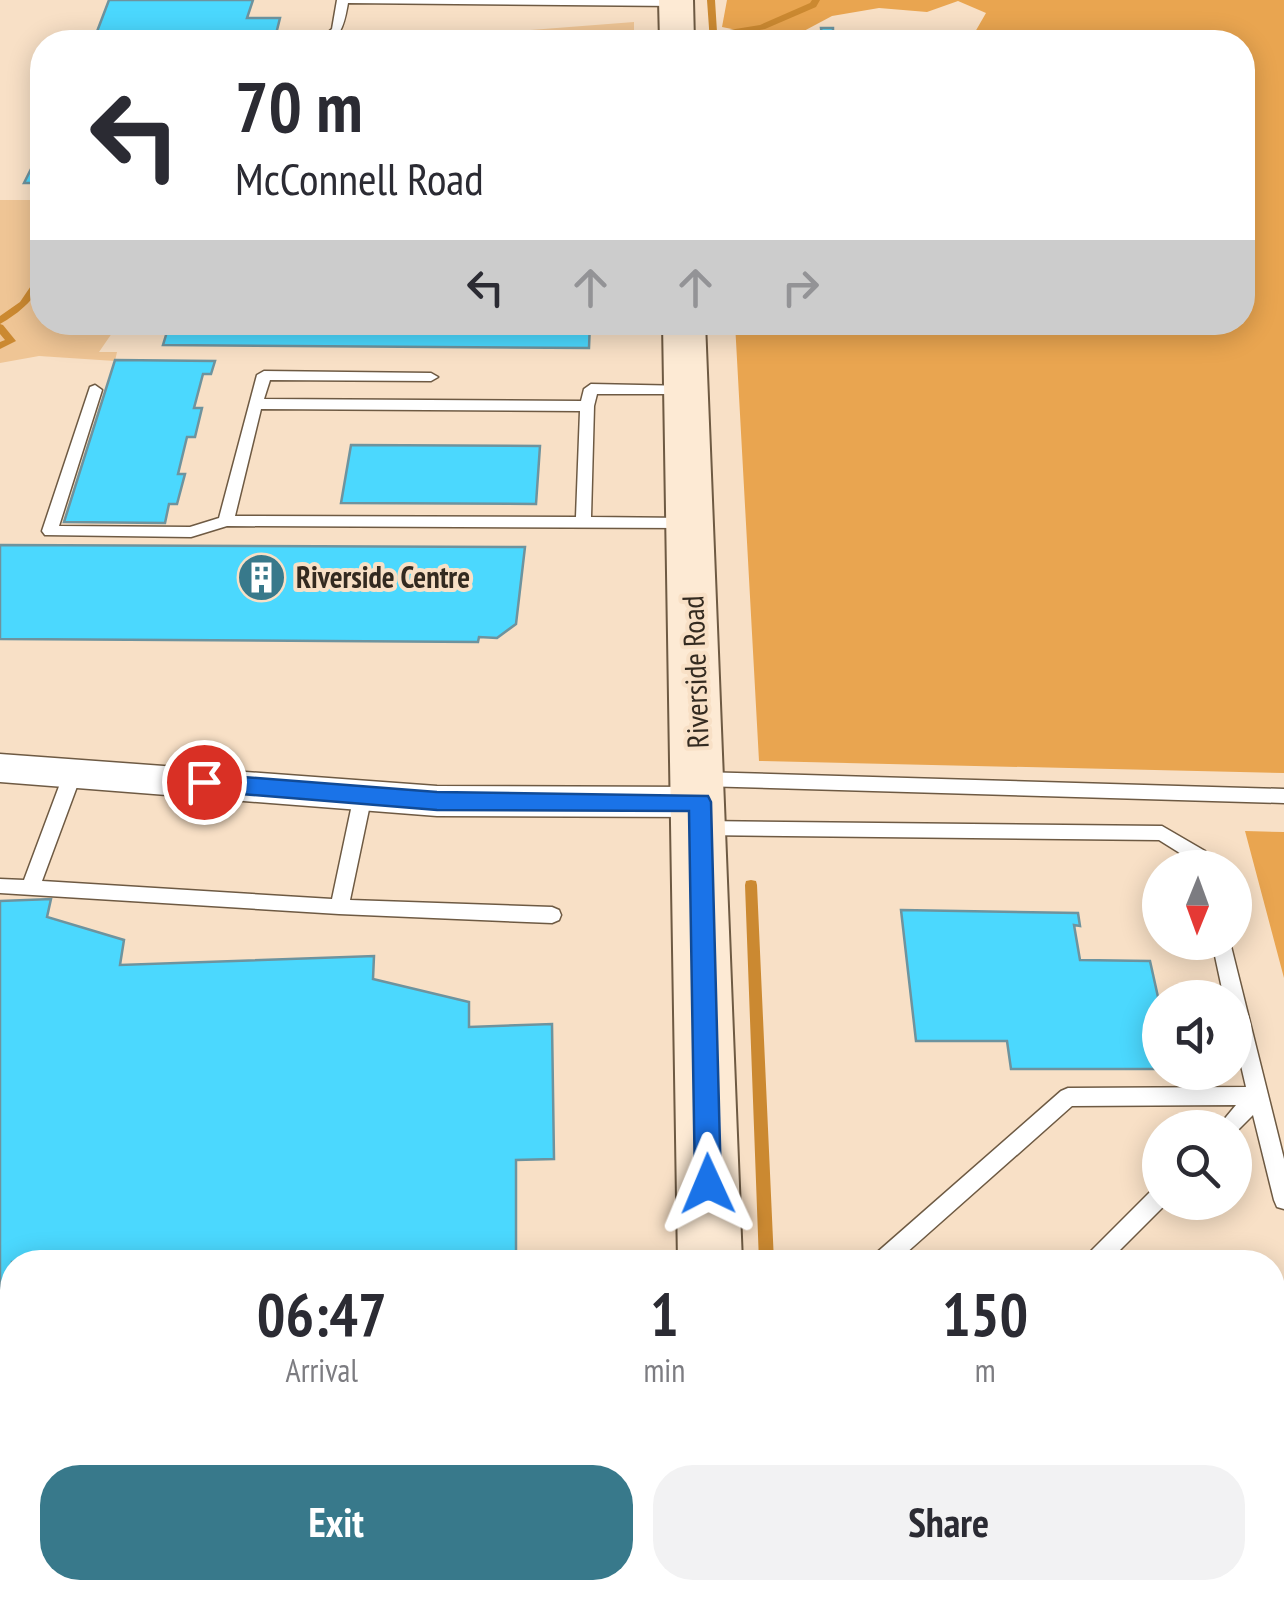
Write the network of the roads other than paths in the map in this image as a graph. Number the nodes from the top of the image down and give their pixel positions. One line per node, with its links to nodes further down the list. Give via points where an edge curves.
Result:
1 (343, 1): 2 (lane); 4 (lane)
2 (540, 1): 3 (lane)
3 (676, 1): 5 (street)
4 (337, 30)
5 (677, 30)
6 (684, 335): 8 (street, Riverside Road)
7 (432, 377): 10 (lane, via 264,375)
8 (686, 389): 11 (lane, via 591,389); 14 (street, Riverside Road)
9 (95, 390): 12 (lane, via 50,531 190,532)
10 (255, 404): 11 (lane); 12 (lane)
11 (587, 406): 13 (lane)
12 (226, 521): 13 (lane)
13 (583, 522): 14 (lane)
14 (691, 523): 19 (street, Riverside Road)
15 (0, 768): 16 (street)
16 (73, 772): 17 (street); 22 (lane)
17 (363, 795): 19 (street); 23 (lane)
18 (1284, 796): 19 (lane)
19 (700, 803): 20 (lane, via 1162,834); 30 (street, Riverside Road)
20 (1189, 850)
21 (0, 886): 22 (lane)
22 (30, 888): 23 (lane)
23 (339, 908): 24 (lane)
24 (552, 915)
25 (1252, 1072): 26 (lane)
26 (1258, 1096): 27 (lane); 28 (lane); 31 (lane, via 1068,1097)
27 (1245, 1110)
28 (1284, 1200)
29 (1142, 1214): 32 (lane)
30 (710, 1250)
31 (895, 1250)
32 (1106, 1250)

